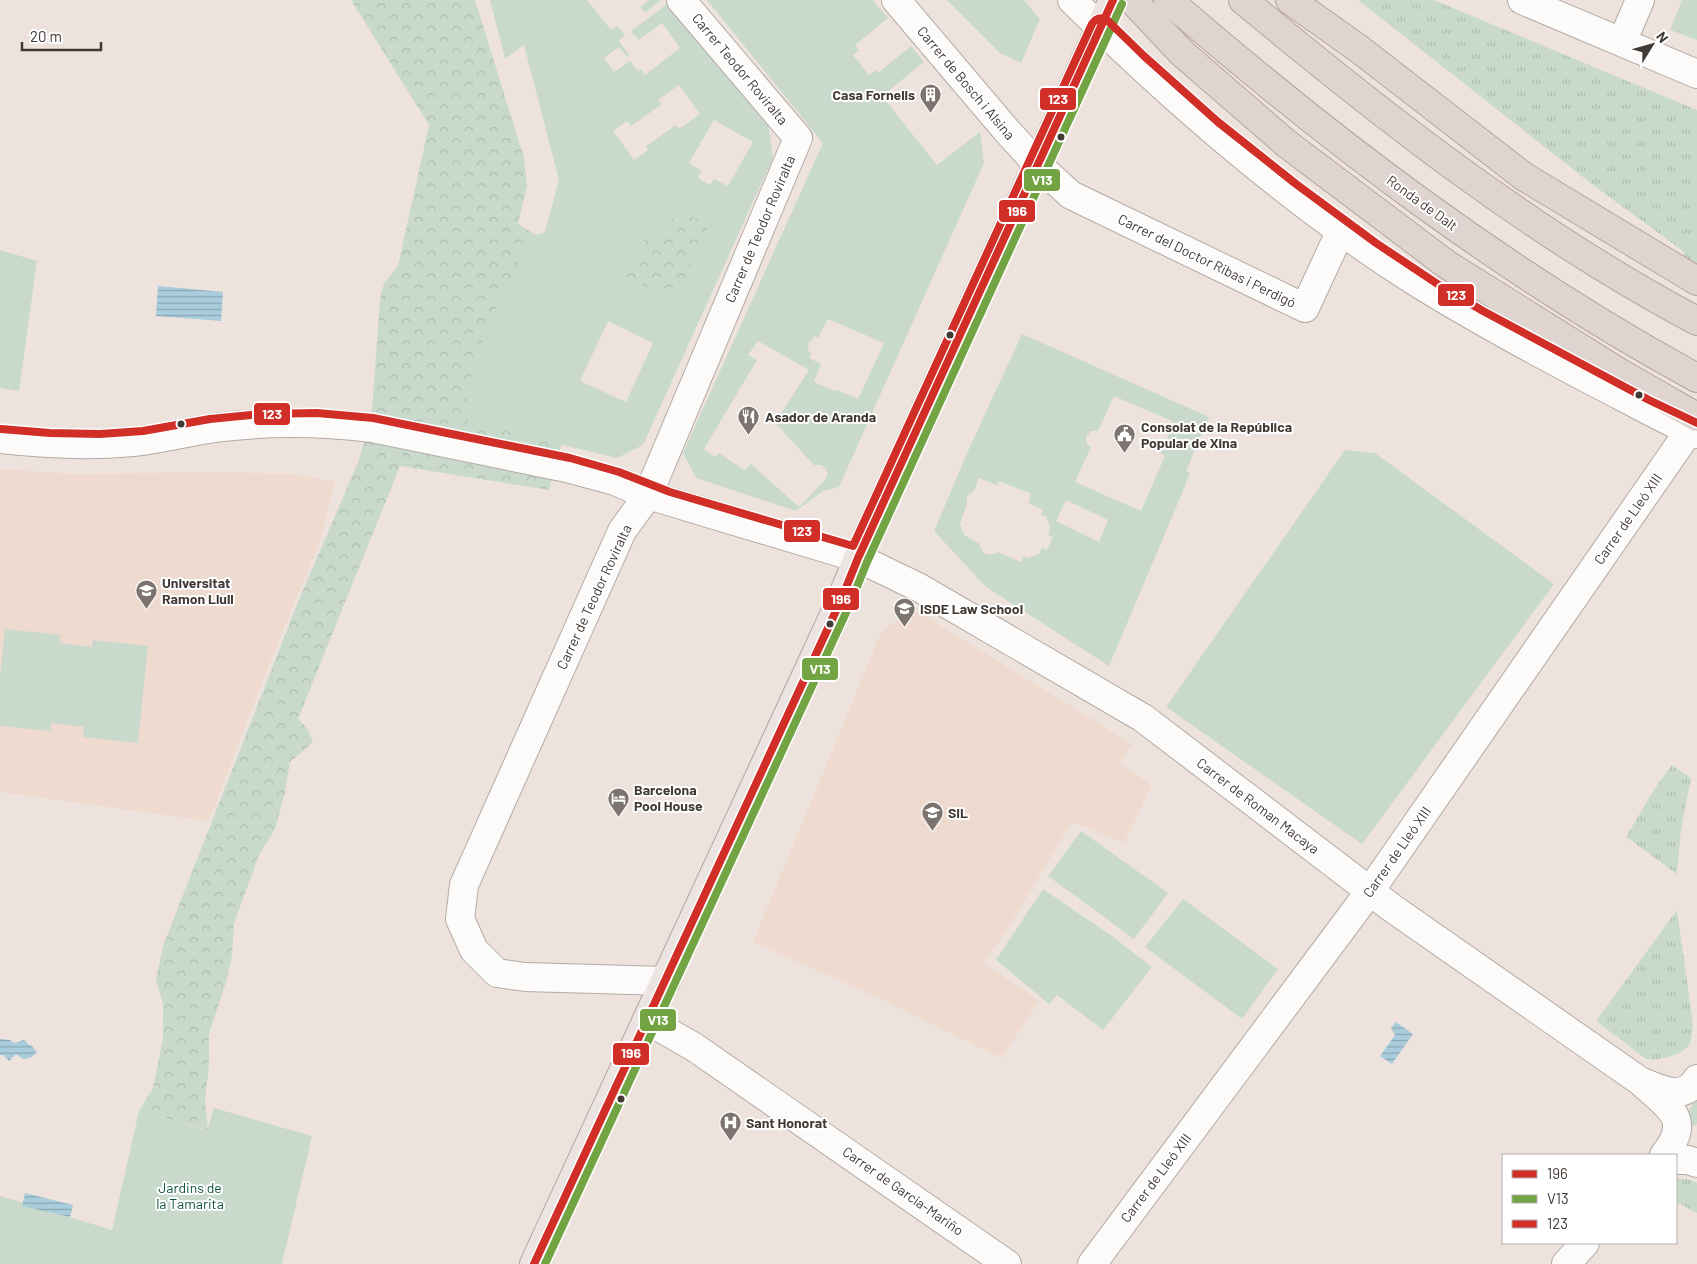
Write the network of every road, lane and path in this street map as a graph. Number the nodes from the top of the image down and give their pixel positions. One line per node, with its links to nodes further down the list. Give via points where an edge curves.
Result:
1 (681, 0): 12 (street, Carrer Teodor Roviralta)
2 (896, 0): 13 (street, Carrer de Bosch i Alsina)
3 (1072, 0): 9 (street)
4 (1168, 0): 17 (highway, Ronda de Dalt, via 1239,62 1410,195 1501,260)
5 (1243, 0): 16 (highway, via 1314,59 1466,174 1562,242)
6 (1290, 0): 15 (highway, via 1523,176)
7 (1522, 0): 10 (street)
8 (1640, 0): 10 (street)
9 (1114, 9): 13 (main road); 14 (street, via 1133,60 1222,137); 18 (highway, via 1182,53 1288,144 1446,264 1620,374)
10 (1622, 42): 11 (street)
11 (1697, 74)
12 (798, 138): 20 (street, Carrer de Teodor Roviralta)
13 (1038, 166): 14 (street, Carrer del Doctor Ribas i Perdigó, via 1070,195 1304,308); 21 (main road)
14 (1341, 230): 18 (street, via 1413,280 1520,343)
15 (1697, 281)
16 (1697, 322)
17 (1697, 378)
18 (1694, 427): 22 (street, Carrer de Lleó XIII)
19 (0, 439): 20 (street, Carrer de Roman Macaya, via 134,442 223,427 279,422 339,424 567,468 615,481)
20 (648, 495): 21 (street, Carrer de Roman Macaya); 23 (street, Carrer de Teodor Roviralta, via 622,531 464,885 460,919 474,950 497,973 525,977)
21 (858, 558): 22 (street, Carrer de Roman Macaya, via 926,591 1143,718); 23 (main road)
22 (1370, 891): 26 (street, Carrer de Roman Macaya); 35 (street, Carrer de Lleó XIII)
23 (666, 980): 24 (main road)
24 (647, 1020): 33 (main road); 34 (street, Carrer de García-Mariño, via 694,1047)
25 (1697, 1079): 26 (street, Carrer de Roman Macaya, via 1694,1085 1675,1093)
26 (1640, 1081): 28 (street, Carrer de Roman Macaya, via 1675,1115 1677,1135)
27 (1697, 1143): 29 (street)
28 (1665, 1154)
29 (1677, 1154)
30 (1677, 1160): 31 (street)
31 (1697, 1163)
32 (1584, 1244): 36 (street)
33 (534, 1264)
34 (1008, 1264)
35 (1092, 1264)
36 (1566, 1264)

